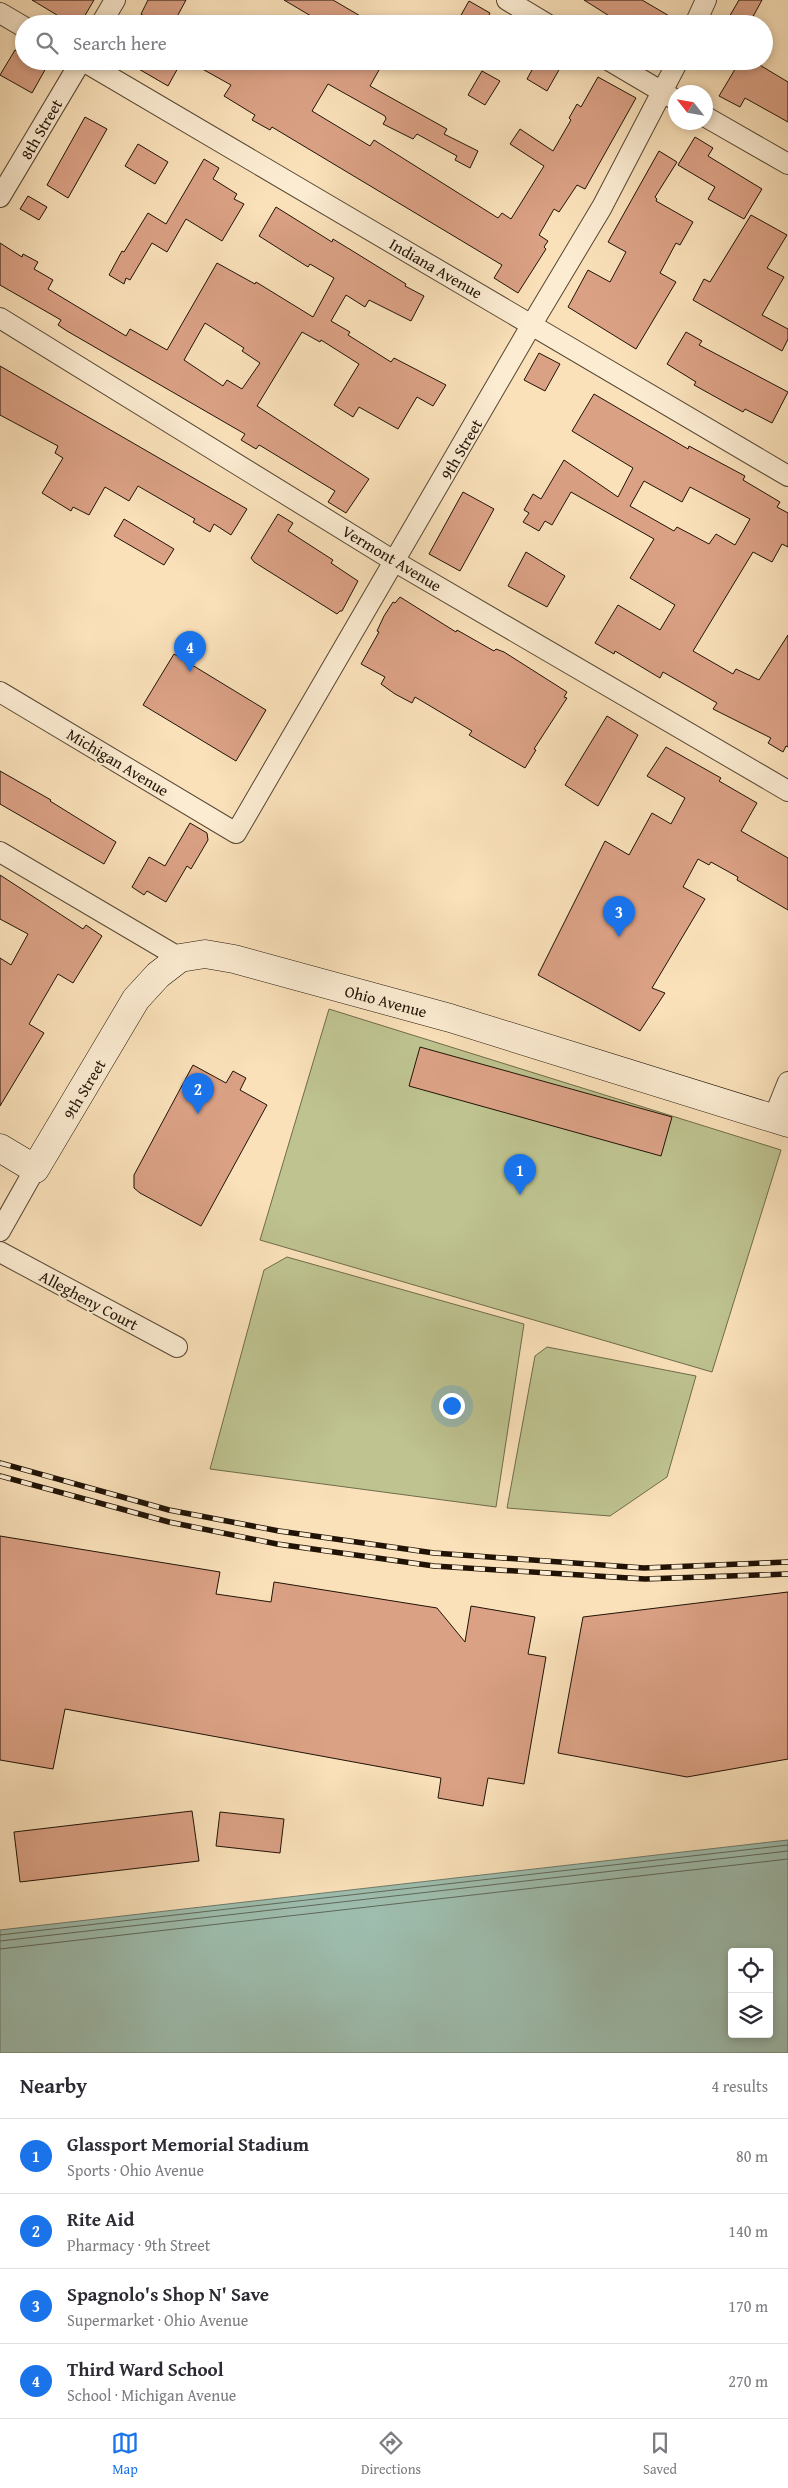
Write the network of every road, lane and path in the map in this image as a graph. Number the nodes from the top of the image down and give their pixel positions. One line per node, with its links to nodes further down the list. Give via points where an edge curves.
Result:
1 (114, 0): 5 (street)
2 (508, 0): 6 (street)
3 (706, 0): 7 (street)
4 (0, 13): 8 (street)
5 (106, 15)
6 (532, 15)
7 (699, 15)
8 (15, 22)
9 (77, 70): 18 (street, 8th Street)
10 (97, 70): 20 (street, Indiana Avenue)
11 (625, 70): 14 (street)
12 (676, 70): 13 (street, 9th Street)
13 (672, 85)
14 (668, 96)
15 (668, 99): 20 (street, 9th Street)
16 (713, 121): 17 (street)
17 (788, 164)
18 (0, 197)
19 (0, 318): 22 (street, Vermont Avenue)
20 (532, 324): 21 (street, Indiana Avenue); 22 (street, 9th Street)
21 (788, 476)
22 (394, 561): 24 (street, Vermont Avenue); 25 (street, 9th Street)
23 (0, 692): 25 (street, Michigan Avenue)
24 (788, 791)
25 (236, 833)
26 (0, 852): 27 (street)
27 (180, 958): 29 (main road, Ohio Avenue, via 205,954 234,959 450,1018); 31 (main road, 9th Street, via 158,975 136,999)
28 (788, 1082): 29 (street)
29 (781, 1120)
30 (0, 1148): 31 (main road)
31 (36, 1169): 32 (street, 9th Street)
32 (0, 1231)
33 (0, 1252): 34 (street, Allegheny Court)
34 (178, 1348)

